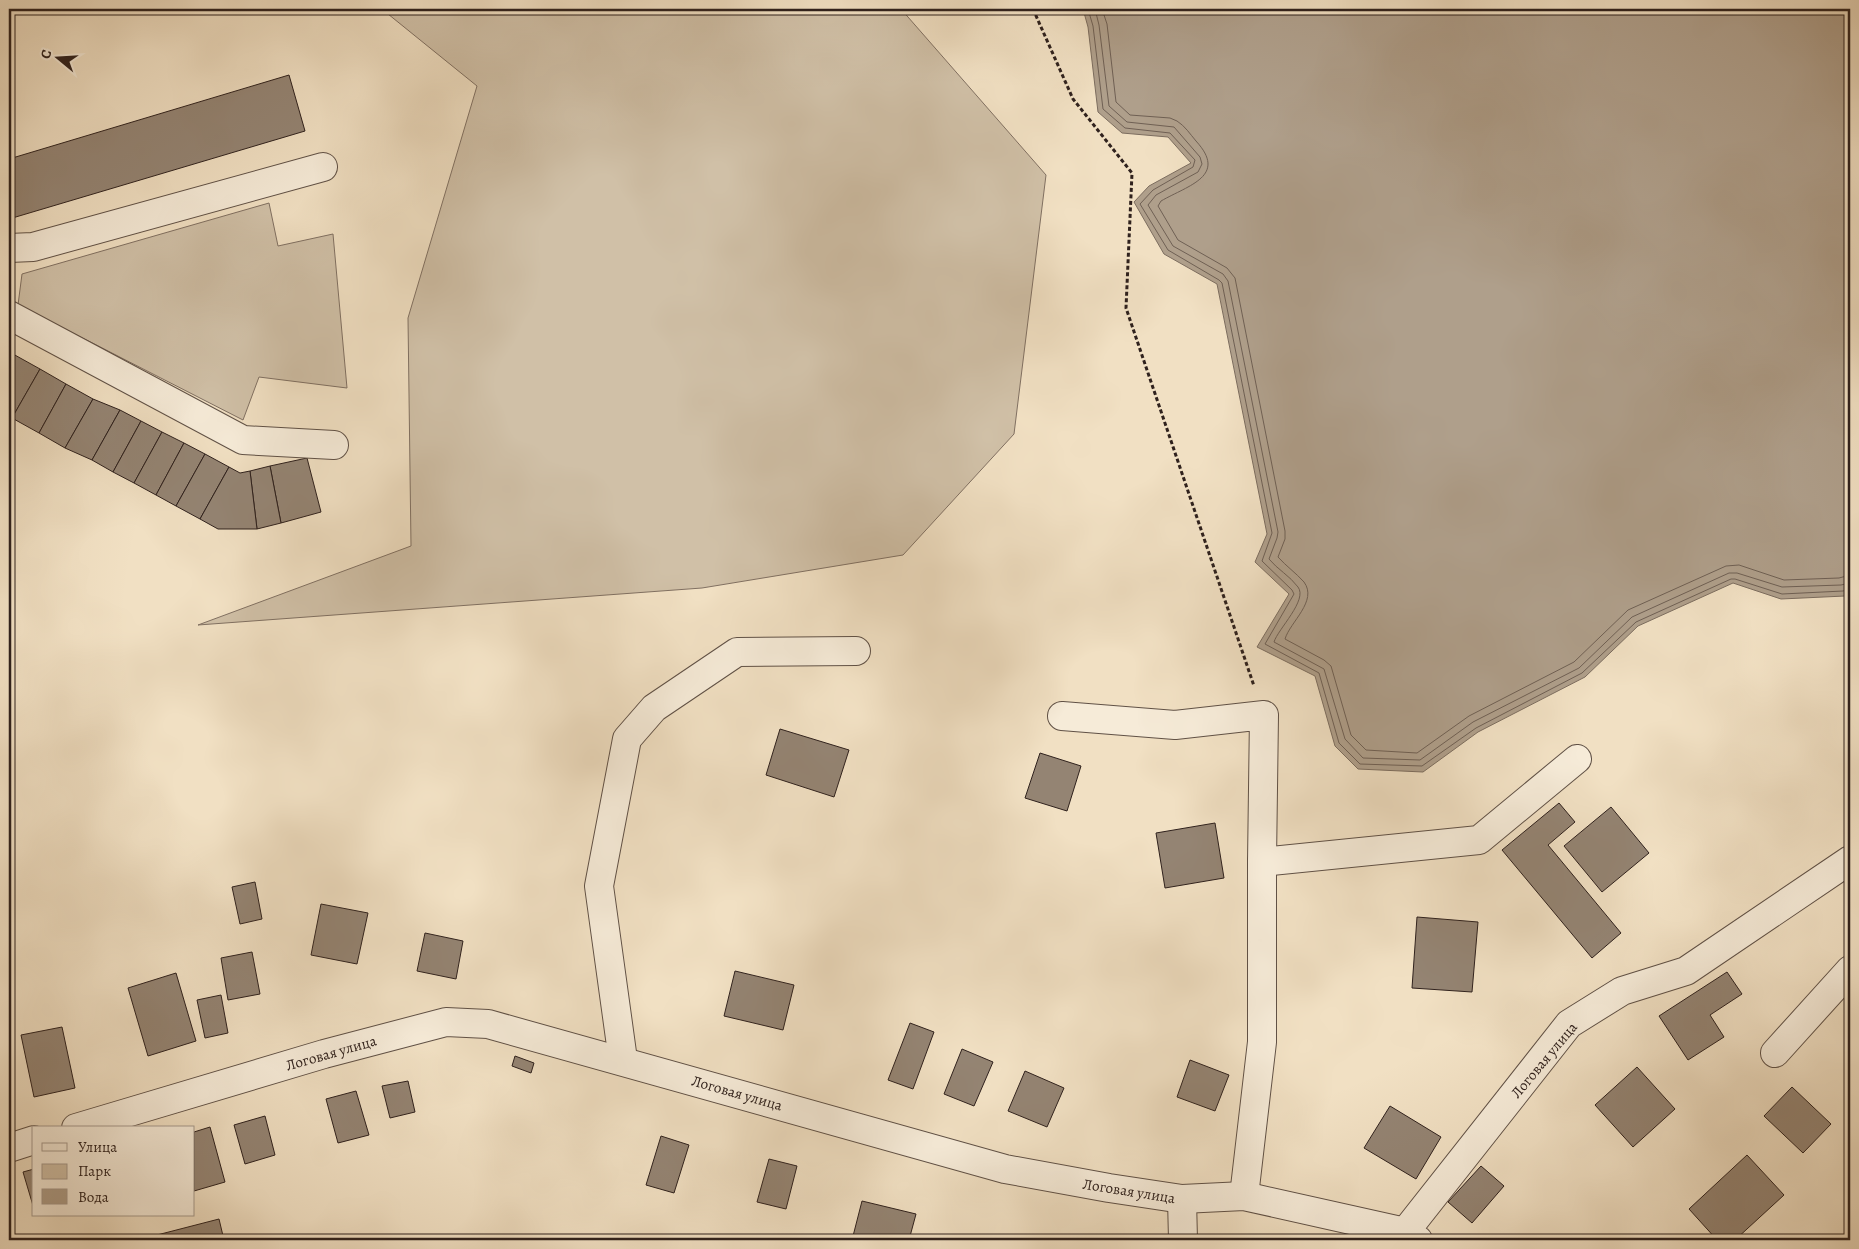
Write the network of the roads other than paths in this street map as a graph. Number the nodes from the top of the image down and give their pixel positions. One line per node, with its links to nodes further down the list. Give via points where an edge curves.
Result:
1 (323, 167): 2 (street, via 33,247)
2 (9, 248)
3 (9, 315): 4 (street, via 243,440)
4 (334, 446)
5 (856, 651): 12 (street, via 737,652 654,708 627,739 599,886)
6 (1062, 716): 9 (street, via 1175,726 1264,715)
7 (1578, 759): 9 (street, via 1479,840)
8 (1850, 860): 18 (street, Логовая улица, via 1686,971 1622,992 1569,1024)
9 (1262, 862): 16 (street, via 1262,1042)
10 (1850, 970): 11 (street)
11 (1775, 1052)
12 (623, 1060): 13 (street, Логовая улица, via 488,1024 446,1022 324,1054); 17 (street, Логовая улица, via 1005,1169)
13 (83, 1126)
14 (32, 1141): 15 (street)
15 (9, 1148)
16 (1244, 1196): 17 (street, Логовая улица); 18 (street, Логовая улица)
17 (1182, 1199): 19 (street)
18 (1411, 1236)
19 (1184, 1240)

